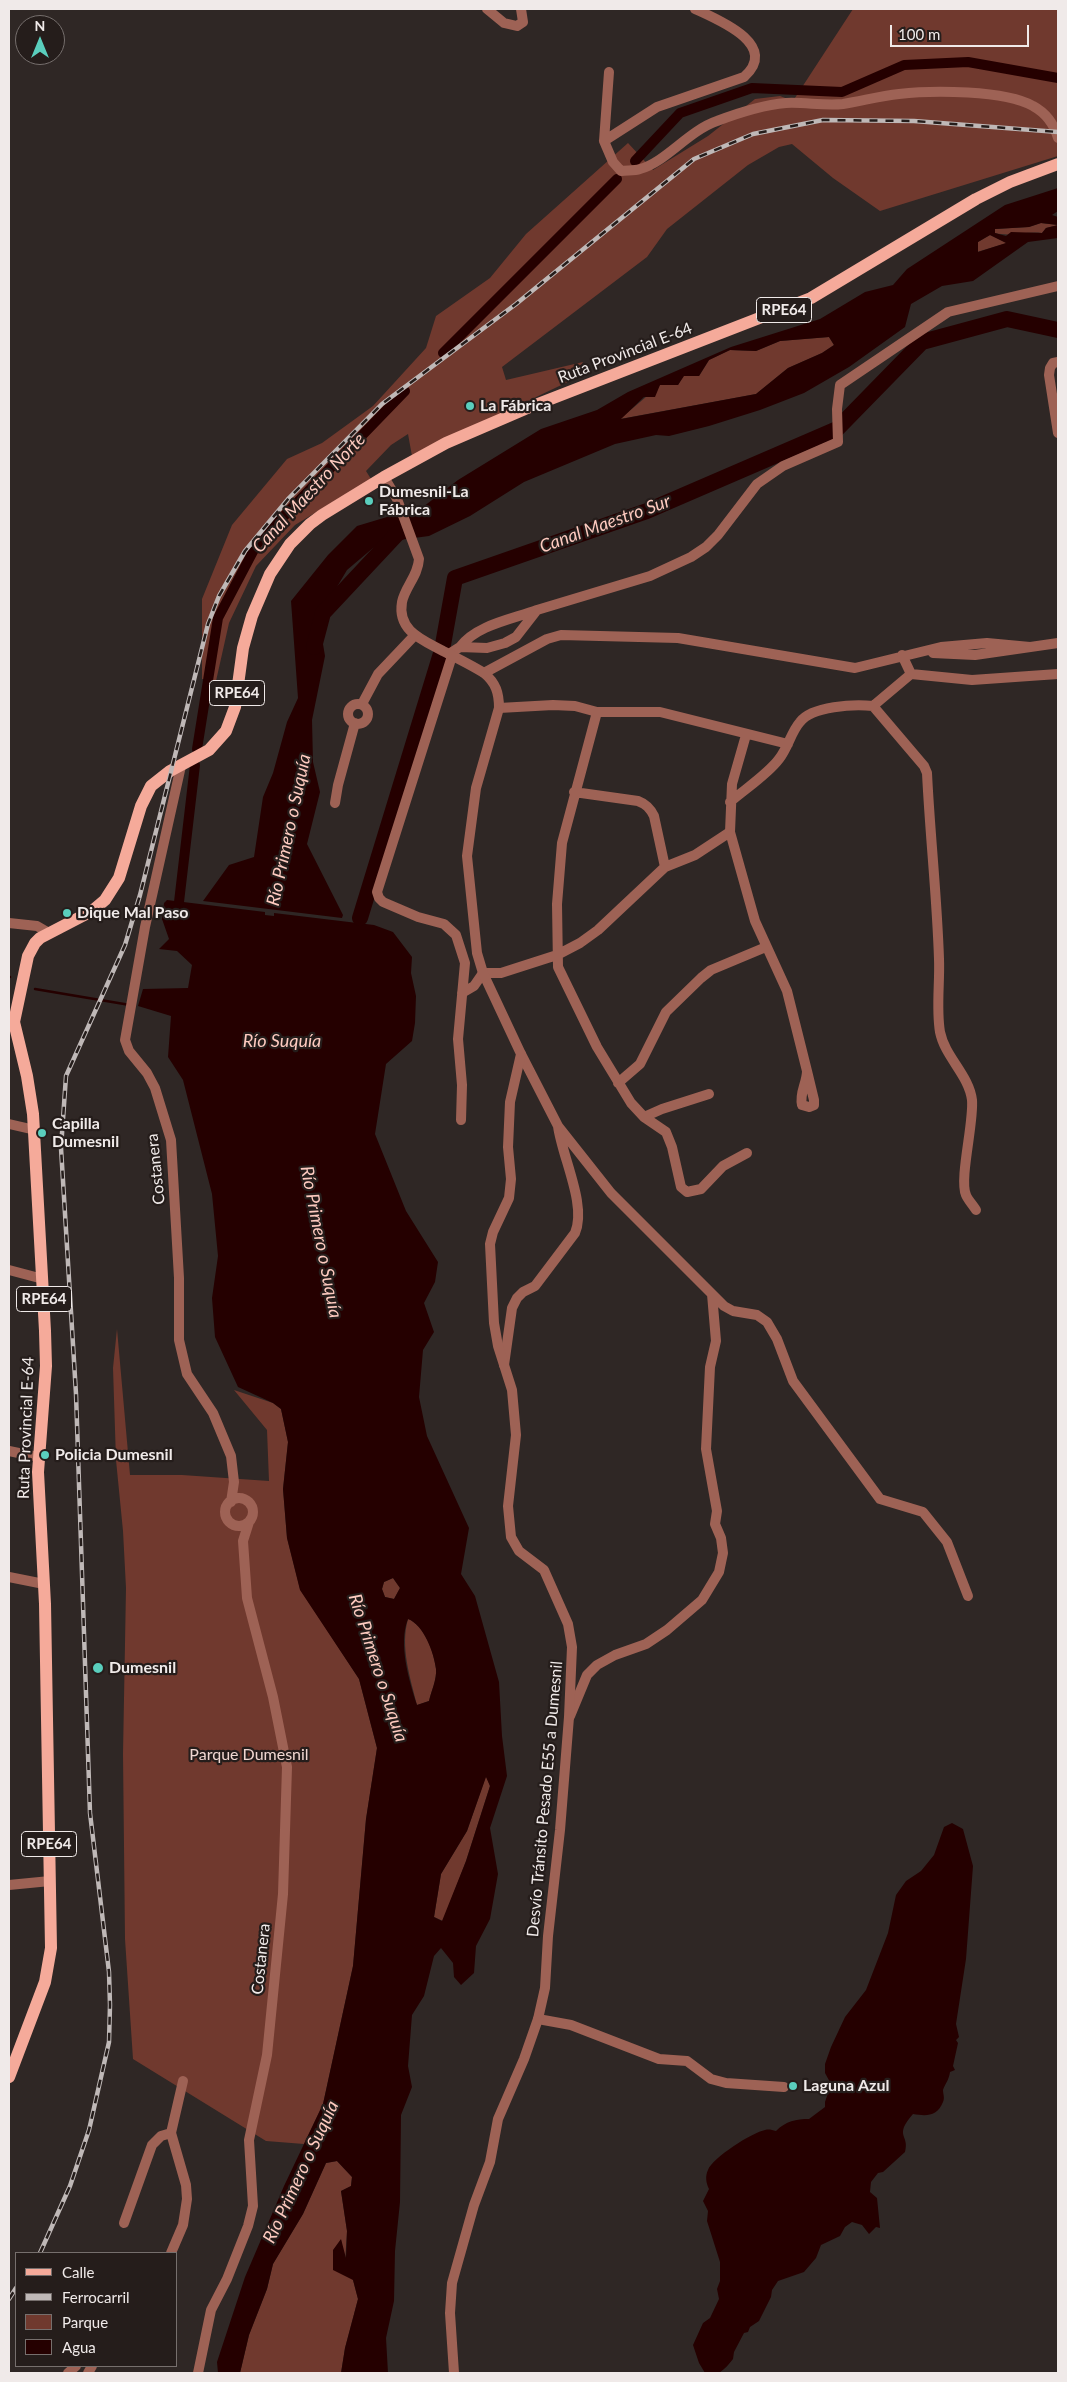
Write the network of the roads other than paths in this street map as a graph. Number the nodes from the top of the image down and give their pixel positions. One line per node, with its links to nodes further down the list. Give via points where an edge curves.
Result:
1 (487, 9): 2 (street, via 504,23 517,26 523,22)
2 (521, 9)
3 (694, 9): 6 (street, via 743,37 754,48 754,67 744,77 657,107)
4 (609, 72): 6 (street)
5 (1058, 138): 6 (street, via 1044,114 1024,102 982,94 926,92 842,104 768,106 715,121 639,169 621,171 613,162)
6 (604, 141)
7 (1058, 164): 11 (main road, Ruta Provincial E-64 / RPE64, via 976,198 811,298 494,422 446,443)
8 (1058, 286): 12 (street, via 958,310 938,318 840,385 838,442 768,475 706,547 691,557 650,576)
9 (1058, 362): 10 (street, via 1050,368 1049,375)
10 (1058, 433)
11 (384, 477): 13 (street, via 397,499 418,555 418,570 403,597 402,606 403,619); 28 (main road, Ruta Provincial E-64 / RPE64, via 310,524 282,553 264,586 249,626 230,723 216,744)
12 (537, 610): 15 (street, via 481,630); 15 (street, via 516,638 487,648)
13 (414, 636): 16 (street); 21 (street, via 378,674)
14 (1058, 643): 17 (street, via 1030,647 981,643)
15 (460, 647): 16 (street)
16 (450, 655): 18 (street); 39 (street, via 377,892 383,902 444,924 456,935 465,963)
17 (902, 655): 18 (street, via 864,666 845,667 678,638 581,634 547,639); 19 (street)
18 (484, 673): 23 (street, via 497,688)
19 (911, 674): 20 (street, via 972,680); 22 (street)
20 (1058, 674)
21 (362, 704): 25 (street, via 368,709 367,719); 25 (street, via 356,703 349,710 350,719)
22 (873, 706): 27 (street, via 837,707 806,716 799,722); 50 (street, via 918,757 927,773 940,961 940,1032 947,1053 970,1090 970,1140 963,1180 965,1194)
23 (499, 708): 24 (street, via 565,705); 38 (street, via 476,788 467,856)
24 (597, 712): 26 (street, via 660,712); 29 (street)
25 (355, 723): 31 (street)
26 (746, 735): 27 (street); 30 (street)
27 (788, 744): 30 (street, via 774,766)
28 (181, 766): 35 (main road, Ruta Provincial E-64 / RPE64, via 159,778 147,792 122,870 110,895 92,911); 57 (street, Costanera, via 145,927 126,1029 126,1045 155,1088 171,1140 179,1278 178,1331 184,1364 218,1422 231,1456)
29 (574, 792): 33 (street, via 645,804 654,816); 37 (street, via 562,843)
30 (730, 802): 32 (street)
31 (335, 803)
32 (730, 832): 33 (street, via 695,855); 36 (street, via 755,921)
33 (665, 867): 37 (street, via 598,930)
34 (9, 923): 35 (street, via 37,926)
35 (49, 933): 48 (main road, Ruta Provincial E-64 / RPE64, via 35,943 28,956 14,1028 27,1076)
36 (766, 947): 41 (street, via 787,991); 42 (street, via 711,970 701,978 666,1012 640,1064)
37 (557, 955): 38 (street, via 501,973); 42 (street, via 558,967 579,1014)
38 (482, 973): 39 (street, via 474,986); 40 (street)
39 (462, 993): 45 (street, via 458,1039)
40 (521, 1054): 47 (street); 54 (street, Desvío Tránsito Pesado E55 a Dumesnil, via 510,1102 509,1198 490,1244 494,1324)
41 (807, 1071)
42 (618, 1083): 44 (street)
43 (709, 1094): 44 (street)
44 (644, 1117): 49 (street, via 666,1132 681,1188 687,1192 701,1189 723,1166)
45 (461, 1120)
46 (9, 1124): 48 (street)
47 (558, 1126): 53 (street, via 611,1193); 54 (street, via 579,1211 579,1224 535,1286 516,1298)
48 (35, 1130): 52 (main road, Ruta Provincial E-64 / RPE64)
49 (747, 1153)
50 (976, 1210)
51 (9, 1270): 52 (street)
52 (43, 1279): 56 (main road, Ruta Provincial E-64 / RPE64, via 46,1366)
53 (712, 1294): 65 (street, via 733,1311 757,1315 767,1322 793,1381 880,1499 923,1512 947,1542); 66 (street, via 716,1342 710,1367 706,1449 717,1510 715,1524 723,1553 719,1572 702,1600 667,1630 646,1644 597,1665 587,1675)
54 (504, 1364): 66 (street, Desvío Tránsito Pesado E55 a Dumesnil, via 512,1390 516,1435 508,1524 518,1551 544,1570 572,1635)
55 (9, 1451): 56 (street)
56 (38, 1457): 64 (main road, Ruta Provincial E-64 / RPE64)
57 (234, 1482): 58 (street, Costanera); 59 (street, Costanera)
58 (244, 1499): 59 (street); 60 (street, Costanera, via 252,1508 253,1516)
59 (231, 1502): 61 (street, Costanera, via 226,1507 226,1516)
60 (249, 1522): 61 (street); 62 (street, Costanera)
61 (233, 1524): 62 (street, Costanera)
62 (243, 1541): 76 (street, Costanera, via 247,1598 287,1767 283,1894 267,2055 249,2140 254,2197 251,2215 212,2310)
63 (9, 1577): 64 (street)
64 (44, 1584): 67 (main road, Ruta Provincial E-64 / RPE64)
65 (968, 1596)
66 (570, 1717): 69 (street, Desvío Tránsito Pesado E55 a Dumesnil, via 548,1929 546,1988)
67 (50, 1881): 68 (street); 70 (main road, Ruta Provincial E-64 / RPE64, via 49,1967)
68 (9, 1885)
69 (538, 2019): 72 (street, via 571,2025 660,2059 687,2061 711,2079); 77 (street, Desvío Tránsito Pesado E55 a Dumesnil, via 498,2119 490,2162 474,2204 452,2283 450,2313)
70 (9, 2077)
71 (183, 2081): 73 (street)
72 (784, 2087)
73 (171, 2133): 74 (street, via 161,2136 152,2145); 75 (street, via 187,2199 183,2225)
74 (124, 2223)
75 (171, 2252)
76 (198, 2373)
77 (454, 2373)

